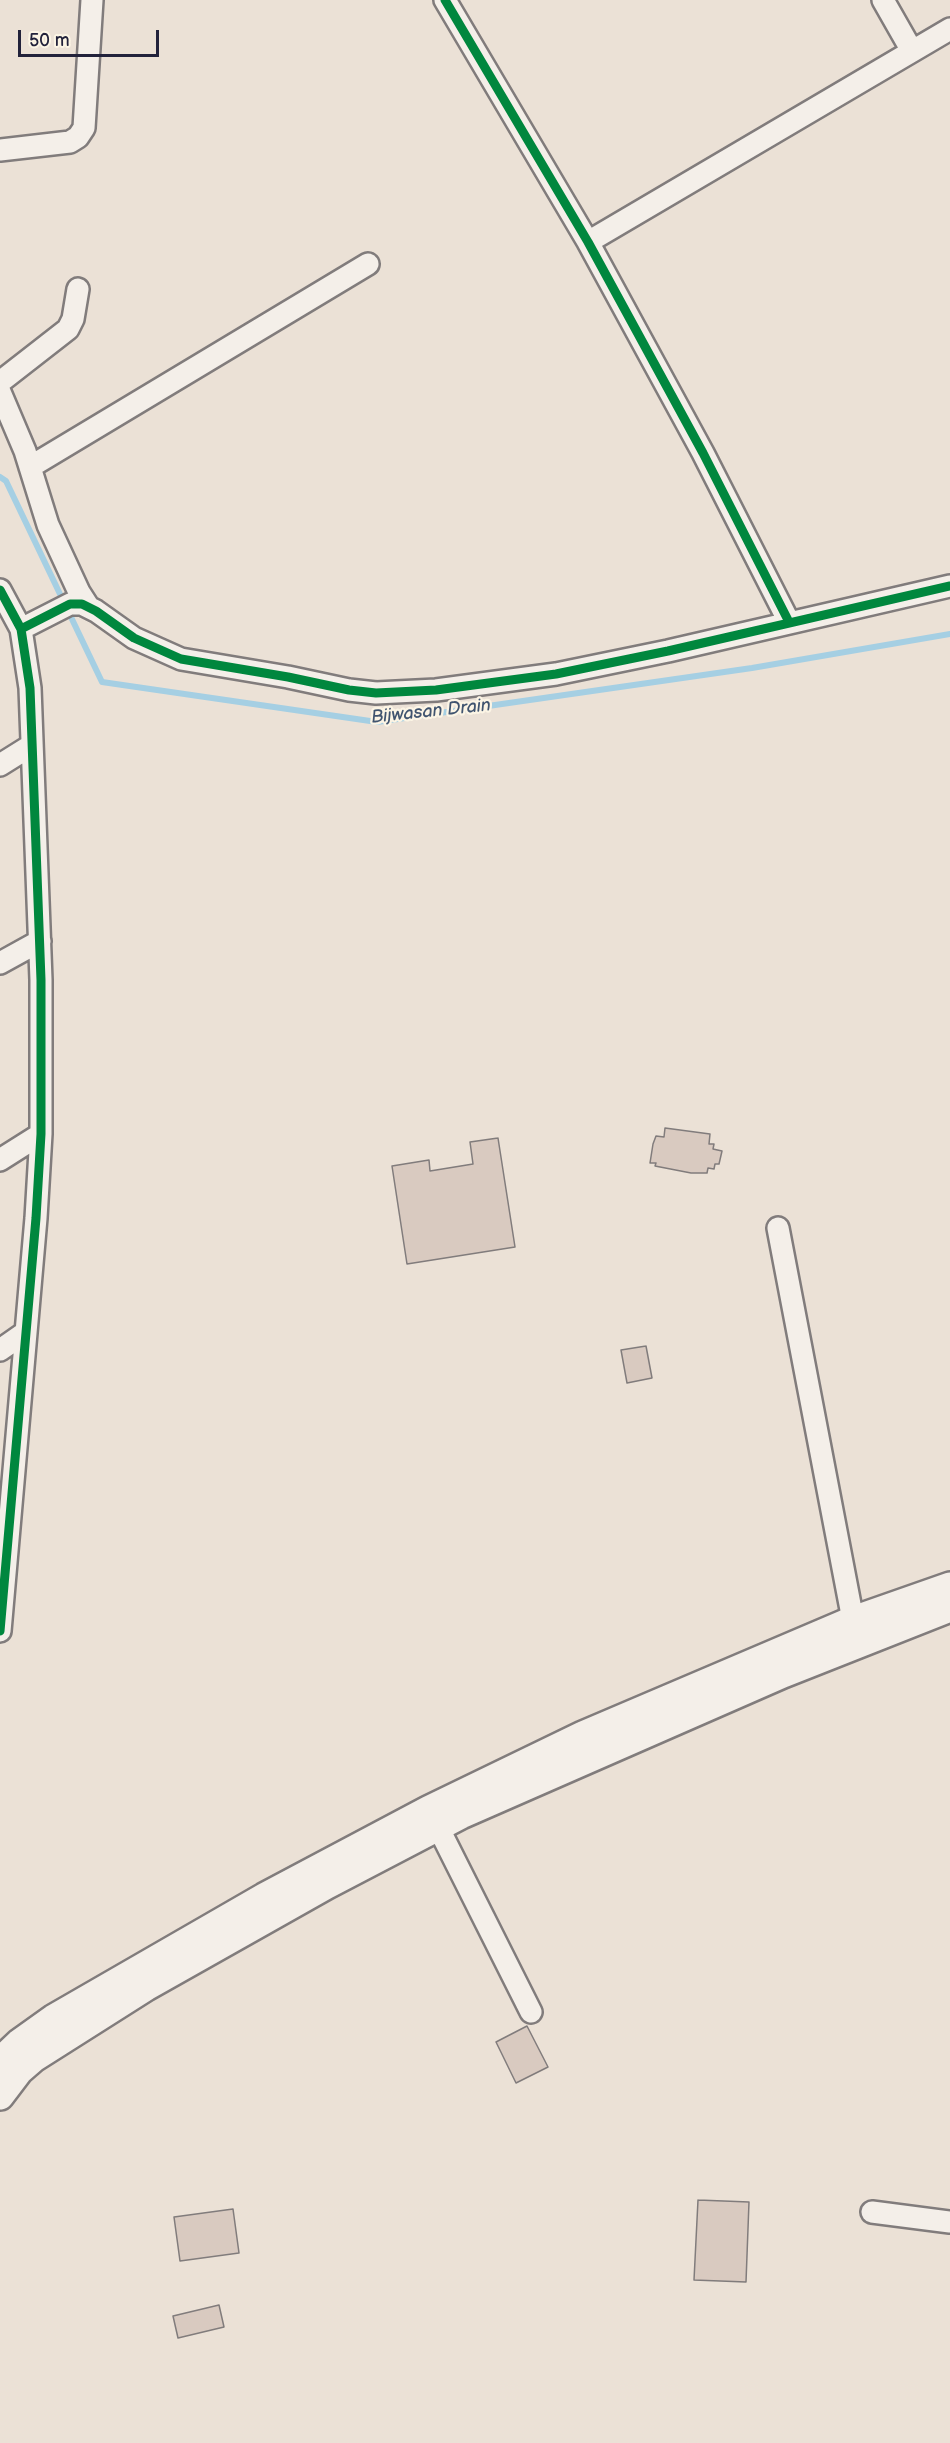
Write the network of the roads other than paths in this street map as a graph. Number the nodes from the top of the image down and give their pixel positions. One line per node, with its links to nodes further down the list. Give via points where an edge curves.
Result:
1 (92, 0): 6 (street, via 84,128 70,142)
2 (445, 0): 7 (street)
3 (883, 0): 5 (street)
4 (950, 29): 5 (street)
5 (912, 51): 7 (street)
6 (0, 150)
7 (588, 242): 16 (street)
8 (368, 264): 12 (street)
9 (78, 289): 10 (street, via 68,328)
10 (0, 382)
11 (0, 392): 12 (street)
12 (30, 467): 15 (street, via 48,525)
13 (950, 586): 16 (street)
14 (0, 590): 17 (street)
15 (79, 600): 16 (street, via 134,638 181,659 376,693 435,690 556,674); 17 (street)
16 (789, 622)
17 (26, 626): 18 (street)
18 (32, 745): 19 (street); 20 (street)
19 (0, 765)
20 (40, 941): 21 (street); 22 (street)
21 (0, 963)
22 (41, 1134): 23 (street); 25 (street)
23 (0, 1160)
24 (778, 1228): 30 (street)
25 (26, 1332): 26 (street); 27 (street)
26 (0, 1350)
27 (4, 1542): 31 (street)
28 (950, 1586): 30 (main road)
29 (950, 1608): 32 (main road, via 783,1674)
30 (853, 1620): 34 (main road, via 583,1735 428,1810 264,1897 64,2012)
31 (0, 1631)
32 (438, 1827): 33 (street); 35 (main road, via 146,1987 34,2058)
33 (531, 2012)
34 (0, 2061)
35 (1, 2091)
36 (873, 2212): 37 (street)
37 (950, 2222)

